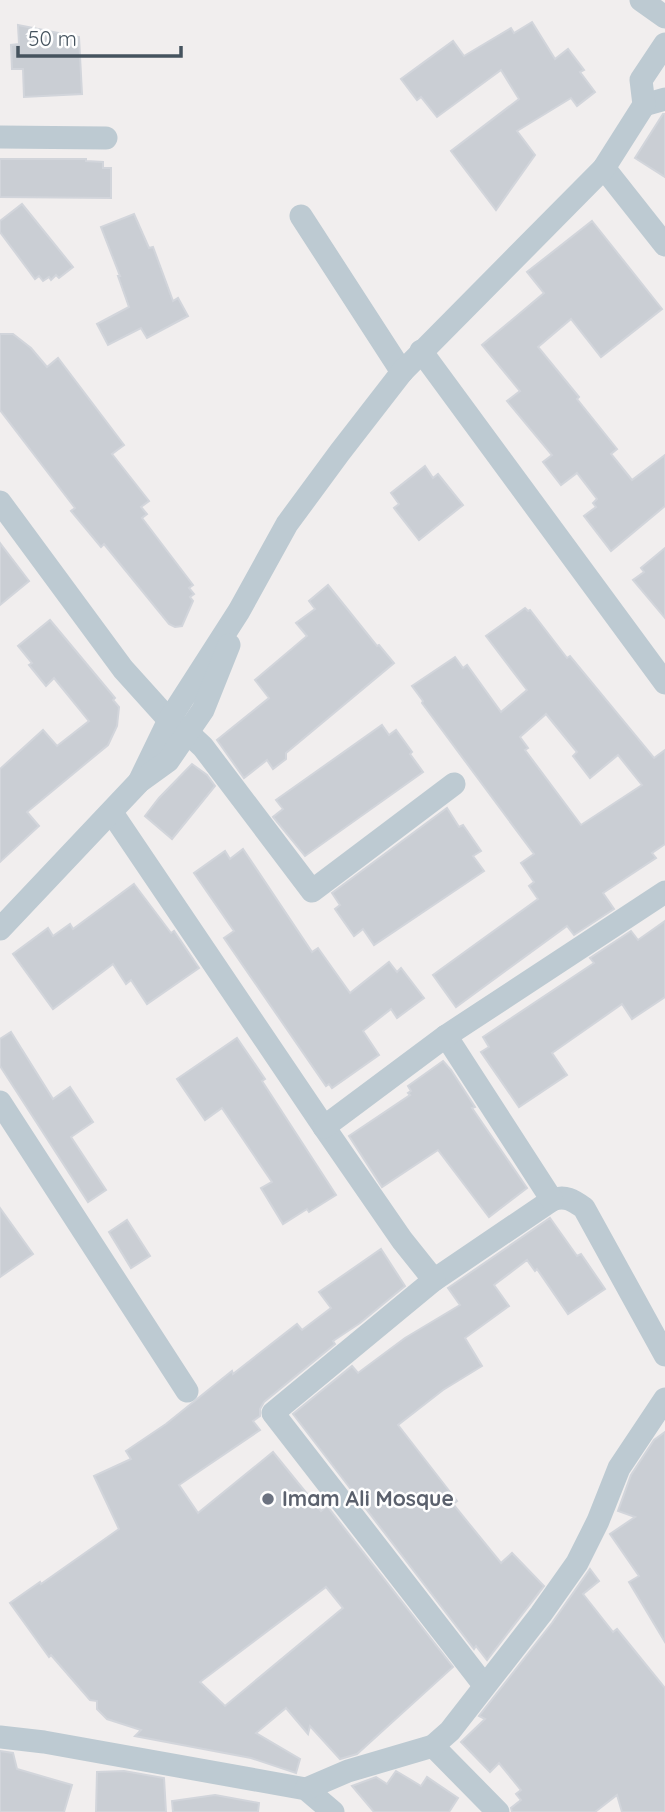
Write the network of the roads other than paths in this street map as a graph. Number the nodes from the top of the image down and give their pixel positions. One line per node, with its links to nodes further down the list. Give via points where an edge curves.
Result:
1 (641, 0): 2 (street)
2 (665, 17)
3 (665, 44): 4 (street, via 641,80)
4 (655, 102): 7 (street)
5 (0, 137): 6 (street)
6 (106, 138)
7 (604, 168): 9 (street); 10 (street)
8 (301, 216): 11 (street)
9 (665, 245)
10 (421, 351): 11 (street); 13 (street)
11 (402, 372): 14 (street, via 287,524)
12 (0, 502): 14 (street, via 123,669)
13 (665, 683)
14 (178, 726): 15 (street, via 203,747 312,891); 16 (street)
15 (454, 784)
16 (112, 813): 18 (street); 21 (street)
17 (665, 892): 19 (street)
18 (0, 929)
19 (446, 1036): 21 (street); 22 (street)
20 (0, 1102): 25 (street)
21 (324, 1127): 23 (street)
22 (552, 1200): 23 (street); 24 (street, via 572,1199 584,1208)
23 (434, 1280): 27 (street, via 274,1413)
24 (665, 1356)
25 (187, 1391)
26 (665, 1399): 27 (street, via 619,1468 577,1563)
27 (484, 1685): 29 (street)
28 (0, 1737): 30 (street)
29 (433, 1746): 30 (street); 32 (street)
30 (306, 1789): 31 (street)
31 (327, 1811)
32 (498, 1812)

